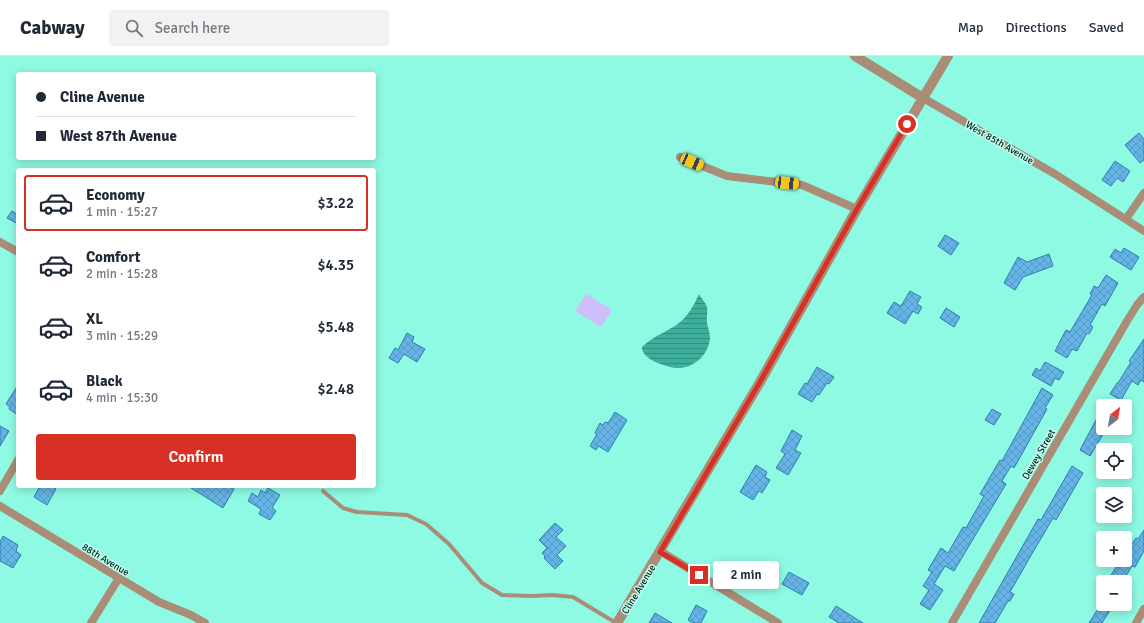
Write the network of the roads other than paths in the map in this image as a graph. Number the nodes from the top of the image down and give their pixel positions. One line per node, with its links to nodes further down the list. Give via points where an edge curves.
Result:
1 (855, 56): 3 (street, West 85th Avenue)
2 (948, 56): 3 (street, Cline Avenue)
3 (923, 98): 6 (street, Cline Avenue); 7 (street, West 85th Avenue, via 1055,174)
4 (680, 157): 6 (street, via 727,176 802,184)
5 (1144, 193): 7 (street)
6 (857, 209): 16 (street, Cline Avenue, via 760,382)
7 (1126, 219): 8 (street, West 85th Avenue)
8 (1144, 231)
9 (0, 242): 10 (street)
10 (16, 251)
11 (1144, 297): 23 (street, Dewey Street, via 1126,321)
12 (16, 463): 13 (street)
13 (0, 491)
14 (323, 491): 21 (lane, via 343,508 357,512 407,515 426,524 449,544 482,583 502,595 573,597)
15 (0, 506): 17 (street, 88th Avenue)
16 (660, 552): 21 (street, Cline Avenue); 22 (street)
17 (119, 578): 19 (street); 20 (street, 88th Avenue, via 159,602)
18 (1144, 609): 24 (street)
19 (91, 623)
20 (205, 623)
21 (617, 623)
22 (778, 623)
23 (952, 623)
24 (1136, 623)

